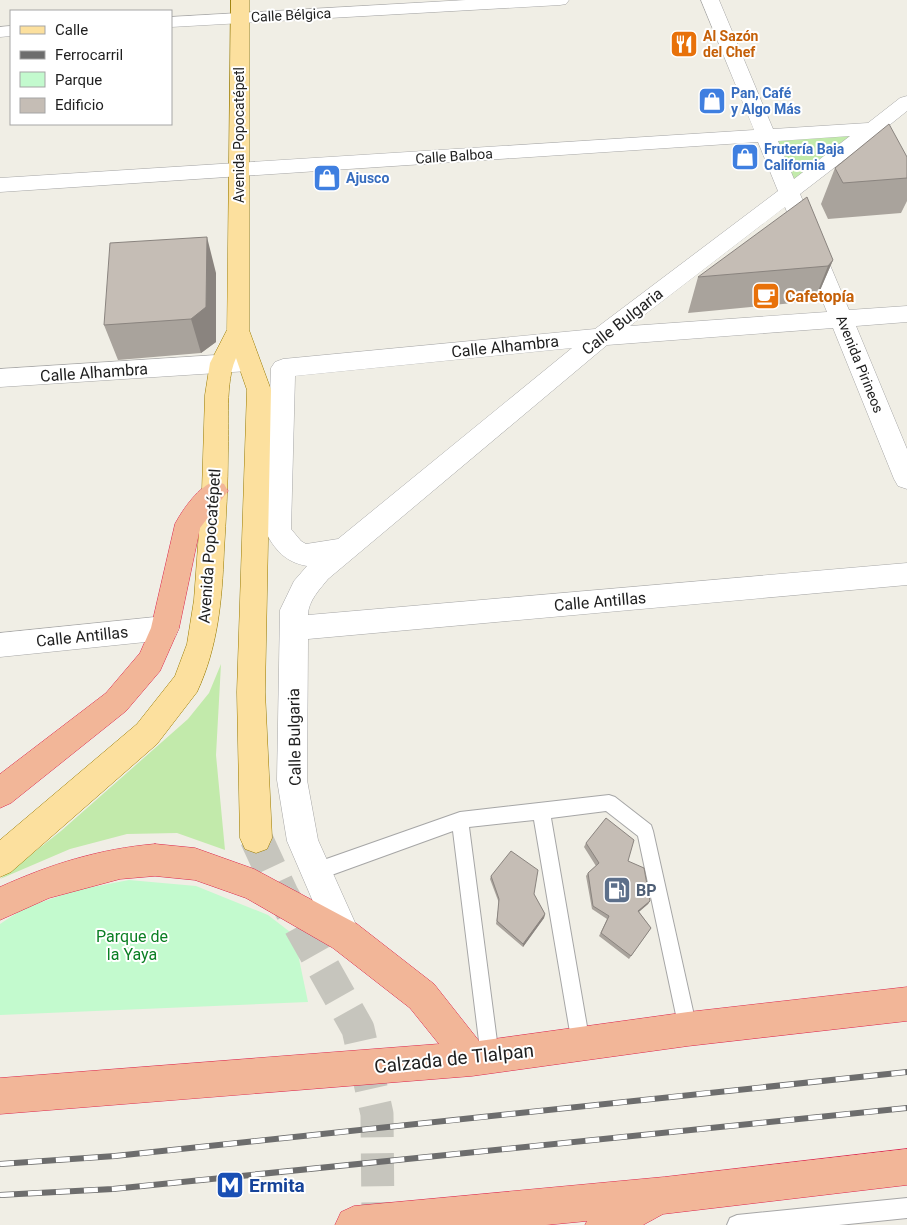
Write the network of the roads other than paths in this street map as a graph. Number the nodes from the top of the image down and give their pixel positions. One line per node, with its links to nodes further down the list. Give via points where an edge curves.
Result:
1 (560, 0): 3 (street, Calle Bélgica)
2 (710, 0): 8 (street, Avenida Pirineos)
3 (240, 9): 4 (street, Calle Bélgica); 9 (main road, Avenida Popocatépetl)
4 (172, 22)
5 (907, 102): 7 (street, Calle Bulgaria)
6 (907, 126): 7 (street, Calle Balboa)
7 (875, 128): 8 (street, Calle Balboa); 11 (street, Calle Bulgaria)
8 (766, 136): 9 (street, Calle Balboa); 11 (street, Avenida Pirineos)
9 (238, 170): 10 (street, Calle Balboa); 15 (main road, Avenida Popocatépetl)
10 (0, 185)
11 (790, 193): 13 (street, Avenida Pirineos); 14 (street, Calle Bulgaria)
12 (907, 314): 13 (street, Calle Alhambra)
13 (842, 318): 14 (street, Calle Alhambra); 18 (street, Avenida Pirineos)
14 (601, 336): 16 (street, Calle Alhambra); 20 (street, Calle Bulgaria)
15 (235, 363): 17 (street, Calle Alhambra); 19 (main road, Avenida Popocatépetl, via 217,394); 28 (main road, Avenida Popocatépetl, via 259,390 251,692)
16 (283, 368): 20 (street, Calle Bulgaria, via 278,531 295,553 312,555)
17 (0, 378)
18 (907, 479)
19 (215, 490): 22 (highway, via 188,524); 29 (main road, Avenida Popocatépetl, via 208,600 201,644 187,683 147,734)
20 (345, 549): 23 (street, Calle Bulgaria, via 304,588 294,610)
21 (907, 574): 23 (street, Calle Antillas)
22 (164, 628): 24 (street, Calle Antillas); 25 (highway, via 150,662 116,702)
23 (294, 628): 30 (street, Calle Bulgaria, via 292,780 303,841)
24 (0, 645)
25 (0, 793)
26 (540, 810): 27 (lane); 34 (lane, via 609,803 645,831); 35 (lane)
27 (460, 820): 30 (lane); 36 (lane)
28 (256, 838)
29 (0, 861)
30 (315, 872): 32 (street, Calle Bulgaria)
31 (0, 904): 32 (highway, via 77,873 120,863 155,860 195,864 254,885)
32 (345, 936): 36 (highway, via 422,996)
33 (907, 1004): 34 (highway, Calzada de Tlalpan)
34 (688, 1029): 35 (highway, Calzada de Tlalpan)
35 (581, 1044): 36 (highway, Calzada de Tlalpan)
36 (481, 1058): 37 (highway, Calzada de Tlalpan)
37 (0, 1096)
38 (907, 1167): 39 (highway)
39 (664, 1195): 41 (highway); 42 (highway)
40 (907, 1208): 43 (lane)
41 (354, 1225)
42 (604, 1225)
43 (737, 1225)

